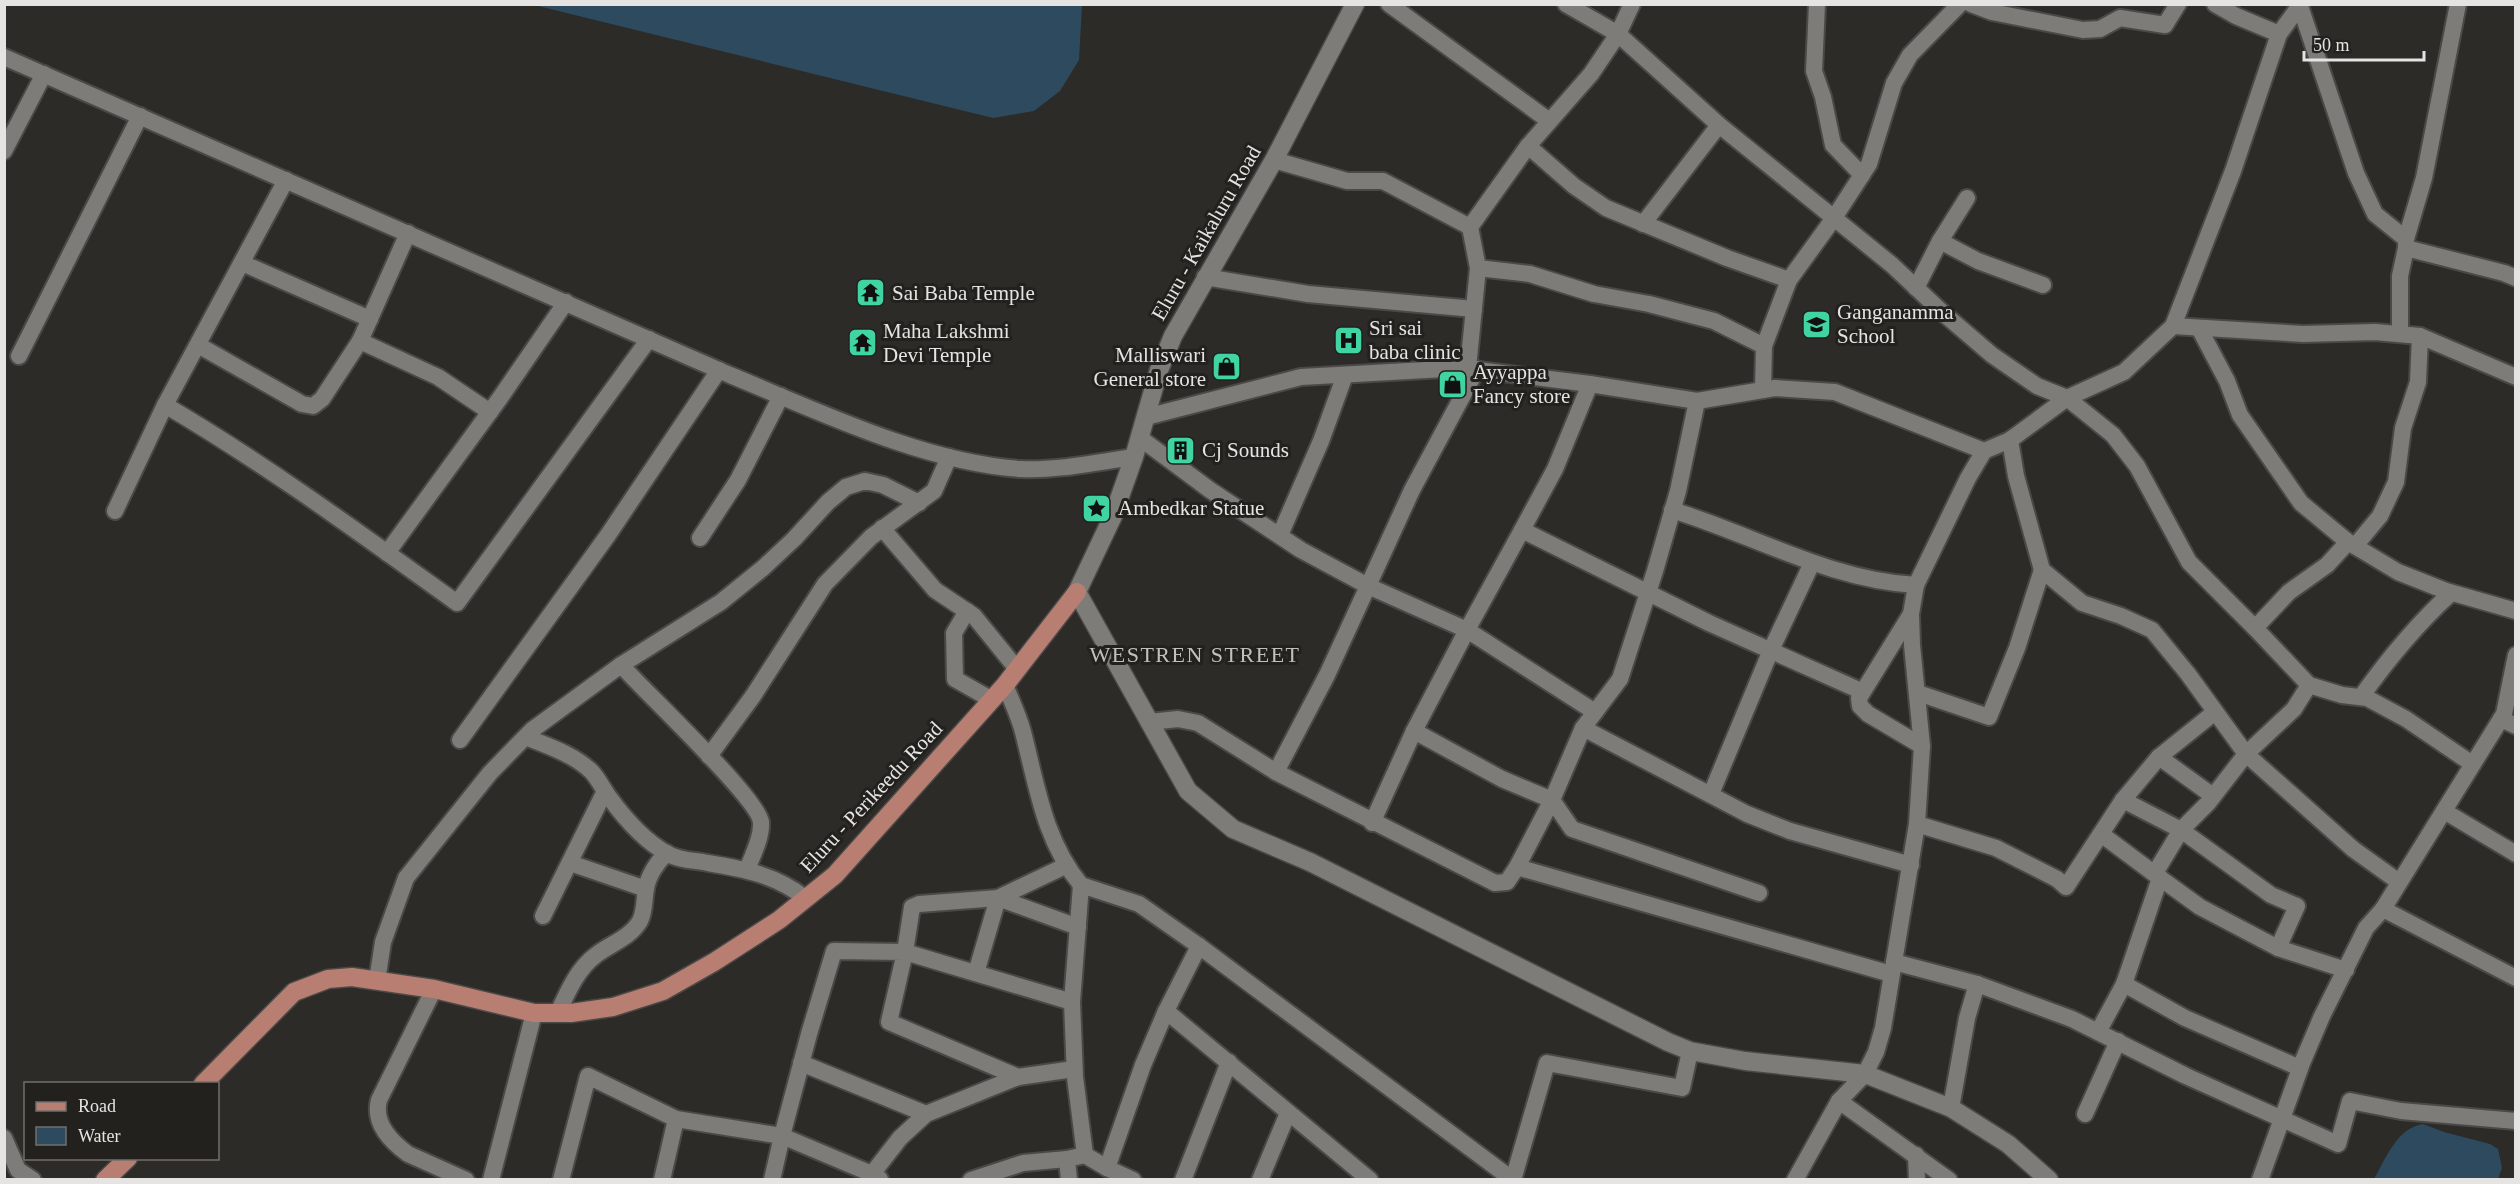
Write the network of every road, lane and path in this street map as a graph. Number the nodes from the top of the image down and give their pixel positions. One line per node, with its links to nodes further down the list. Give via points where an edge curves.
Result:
1 (1355, 4): 21 (main road, Eluru - Kaikaluru Road)
2 (1389, 4): 17 (street)
3 (1566, 4): 12 (street)
4 (1632, 4): 12 (street)
5 (1818, 4): 22 (street, via 1814,71 1833,145)
6 (1960, 4): 22 (street, via 1910,55 1894,83)
7 (1971, 4): 8 (street, via 1992,12 2083,30 2100,29 2120,18 2165,26)
8 (2178, 4)
9 (2215, 4): 13 (street)
10 (2458, 4): 30 (street, via 2424,178)
11 (2301, 5): 13 (street); 30 (street, via 2356,173 2375,214)
12 (1618, 34): 17 (street, via 1591,74); 18 (street)
13 (2279, 34): 41 (street, via 2233,171)
14 (4, 57): 15 (street)
15 (44, 74): 16 (street); 20 (street)
16 (140, 116): 23 (street); 49 (street)
17 (1548, 120): 19 (street)
18 (1719, 125): 25 (street); 26 (street)
19 (1528, 146): 26 (street, via 1586,196); 27 (street)
20 (4, 151)
21 (1274, 160): 27 (street, via 1347,181 1383,181); 33 (main road, Eluru - Kaikaluru Road)
22 (1862, 175): 25 (street)
23 (286, 180): 28 (street); 31 (street)
24 (1967, 198): 29 (street)
25 (1834, 218): 35 (street); 37 (street)
26 (1643, 224): 35 (street)
27 (1470, 227): 32 (street)
28 (408, 233): 38 (street); 40 (street)
29 (1940, 241): 36 (street, via 1978,261); 37 (street)
30 (2406, 244): 34 (street); 43 (street, via 2400,276)
31 (242, 263): 40 (street); 47 (street)
32 (1478, 268): 39 (street); 48 (street, via 1530,274 1594,294 1659,306 1714,321)
33 (1205, 277): 39 (street, via 1308,294); 61 (main road, Eluru - Kaikaluru Road, via 1173,336)
34 (2516, 278)
35 (1789, 280): 48 (street)
36 (2043, 285)
37 (1916, 288): 57 (street, via 1992,355 2037,386)
38 (566, 302): 45 (street); 60 (street)
39 (1474, 309): 50 (street)
40 (370, 319): 46 (street)
41 (2173, 326): 42 (street); 57 (street, via 2124,372)
42 (2199, 328): 43 (street); 74 (street, via 2228,381 2240,415 2301,503)
43 (2400, 334): 44 (street)
44 (2420, 336): 53 (street); 74 (street, via 2418,382 2403,428 2396,482 2380,516)
45 (649, 339): 51 (street); 75 (street, via 457,603)
46 (360, 342): 47 (street, via 322,399 313,406 302,404); 60 (street, via 438,377)
47 (198, 345): 59 (street)
48 (1764, 346): 55 (street)
49 (19, 356)
50 (1472, 369): 52 (street); 54 (street); 79 (street)
51 (719, 370): 56 (street); 105 (street, via 608,535)
52 (1345, 375): 61 (street, via 1301,377); 72 (street)
53 (2516, 377)
54 (1590, 384): 58 (street); 71 (street, via 1555,469)
55 (1763, 390): 58 (street); 64 (street, via 1835,392)
56 (781, 396): 65 (street, via 832,418); 73 (street, via 738,480)
57 (2067, 398): 63 (street); 86 (street, via 2113,435 2137,466 2189,562)
58 (1697, 401): 68 (street)
59 (165, 405): 69 (street); 75 (street, via 226,441)
60 (490, 412): 75 (street)
61 (1146, 417): 62 (main road, Eluru - Kaikaluru Road)
62 (1140, 438): 66 (main road, Eluru - Kaikaluru Road); 72 (street)
63 (2010, 440): 64 (street); 77 (street)
64 (1984, 451): 78 (street)
65 (949, 457): 66 (street, via 1023,469); 67 (street, via 934,491)
66 (1134, 457): 80 (main road, Eluru - Kaikaluru Road, via 1113,516)
67 (919, 503): 70 (street); 90 (street, via 884,485 865,481 846,487 779,554 729,595)
68 (1672, 510): 76 (street); 81 (street)
69 (115, 511)
70 (882, 528): 83 (street, via 935,590); 108 (street, via 825,584)
71 (1522, 530): 81 (street); 87 (street)
72 (1280, 535): 79 (street)
73 (700, 538)
74 (2352, 544): 82 (street, via 2398,572); 86 (street, via 2289,591)
75 (387, 553)
76 (1812, 563): 78 (street, via 1885,583); 88 (street)
77 (2042, 570): 95 (street, via 1989,717); 99 (street, via 2082,603 2152,630)
78 (1916, 585): 85 (street)
79 (1368, 586): 87 (street); 111 (street)
80 (1077, 592): 91 (main road, Eluru - Perikeedu Road); 100 (main road)
81 (1648, 593): 88 (street); 98 (street, via 1620,679)
82 (2451, 593): 84 (street); 96 (street, via 2412,632)
83 (967, 611): 91 (street); 97 (street, via 954,633 956,679)
84 (2516, 611)
85 (1911, 614): 94 (street); 95 (street)
86 (2255, 628): 93 (street)
87 (1467, 630): 98 (street); 103 (street)
88 (1771, 650): 94 (street); 113 (street)
89 (2516, 655): 101 (street, via 2504,714)
90 (621, 665): 104 (street); 108 (street)
91 (1017, 669): 92 (main road, Eluru - Perikeedu Road)
92 (1005, 685): 97 (main road, Eluru - Perikeedu Road); 125 (street, via 1023,730 1037,796)
93 (2309, 685): 96 (street); 107 (street, via 2294,710)
94 (1861, 691): 106 (street, via 1860,706 1868,714)
95 (1918, 693): 106 (street)
96 (2361, 697): 110 (street, via 2406,719)
97 (992, 700): 134 (main road, Eluru - Perikeedu Road, via 835,875)
98 (1594, 711): 102 (street)
99 (2215, 712): 107 (street); 109 (street)
100 (1149, 722): 111 (street, via 1178,719 1198,723); 156 (main road, via 1188,791 1233,829 1310,862)
101 (2508, 722): 110 (street)
102 (1583, 728): 113 (street); 115 (street)
103 (1414, 730): 115 (street, via 1502,779); 118 (street)
104 (526, 737): 112 (street, via 581,762); 146 (street, via 490,773 406,878 383,942)
105 (460, 740)
106 (1923, 746): 119 (street)
107 (2246, 754): 114 (street); 130 (street, via 2354,849)
108 (709, 756): 128 (street, via 759,815 760,832)
109 (2159, 757): 114 (street); 116 (street)
110 (2471, 764): 117 (street)
111 (1276, 772): 118 (street)
112 (604, 791): 122 (street, via 633,826); 124 (street)
113 (1711, 794): 126 (street, via 1790,831)
114 (2213, 796): 120 (street)
115 (1552, 800): 127 (street); 133 (street, via 1572,829)
116 (2123, 800): 120 (street); 121 (street)
117 (2444, 811): 123 (street); 130 (street)
118 (1372, 823): 127 (street, via 1495,883 1508,882)
119 (1917, 824): 121 (street, via 1996,848 2066,887); 126 (street)
120 (2181, 830): 129 (street); 140 (street, via 2271,895 2297,906)
121 (2101, 834): 129 (street)
122 (667, 853): 128 (street, via 680,859); 132 (street, via 658,861)
123 (2516, 854)
124 (570, 863): 132 (street); 137 (street)
125 (1065, 866): 131 (street); 135 (street)
126 (1911, 866): 142 (street)
127 (1517, 867): 142 (street)
128 (747, 870): 134 (street, via 788,885)
129 (2157, 876): 140 (street, via 2200,907); 148 (street)
130 (2399, 882): 136 (street)
131 (1081, 885): 138 (street); 139 (street, via 1139,904)
132 (646, 889): 153 (street, via 640,920 631,932 594,956 570,986)
133 (1760, 893)
134 (806, 898): 153 (main road, Eluru - Perikeedu Road, via 779,920 663,991 613,1007)
135 (998, 898): 138 (street); 141 (street, via 912,907); 144 (street)
136 (2383, 909): 143 (street, via 2366,928); 145 (street)
137 (543, 916)
138 (1078, 927): 150 (street)
139 (1199, 946): 151 (street); 193 (street)
140 (2278, 948): 143 (street)
141 (905, 952): 144 (street); 158 (street, via 834,951); 162 (street, via 889,1022)
142 (1892, 968): 147 (street); 161 (street, via 1883,1028)
143 (2346, 970): 159 (street)
144 (976, 973): 150 (street)
145 (2516, 978)
146 (377, 981): 149 (main road, Eluru - Perikeedu Road); 163 (main road, Eluru - Perikeedu Road, via 328,979 294,992)
147 (1977, 984): 154 (street); 165 (street)
148 (2124, 984): 154 (street); 159 (street, via 2185,1018)
149 (434, 989): 152 (main road, Eluru - Perikeedu Road); 183 (street, via 376,1110 378,1121 400,1148)
150 (1072, 1002): 160 (street)
151 (1166, 1011): 157 (street); 178 (street)
152 (534, 1013): 153 (main road, Eluru - Perikeedu Road); 184 (street)
153 (558, 1013)
154 (2098, 1032): 155 (street)
155 (2118, 1041): 168 (street); 169 (street, via 2186,1076)
156 (1689, 1051): 161 (main road); 193 (street, via 1682,1088 1547,1063)
157 (1229, 1062): 166 (street); 191 (street)
158 (801, 1064): 167 (street); 172 (street)
159 (2300, 1068): 169 (street)
160 (1074, 1070): 162 (street); 174 (street)
161 (1865, 1074): 164 (street); 165 (main road)
162 (1018, 1077): 167 (street)
163 (204, 1082)
164 (1839, 1101): 175 (street); 194 (street)
165 (1951, 1108): 197 (main road, via 2008,1144)
166 (1288, 1113): 180 (street); 192 (street)
167 (926, 1114): 179 (street, via 900,1138)
168 (2085, 1114)
169 (2283, 1117): 171 (street, via 2338,1144 2350,1101 2401,1111); 198 (street)
170 (676, 1119): 172 (street); 185 (street, via 588,1076); 186 (street)
171 (2516, 1121)
172 (782, 1136): 179 (street); 187 (street)
173 (6, 1145): 181 (street, via 18,1170)
174 (1085, 1155): 176 (street); 178 (street)
175 (1916, 1155): 195 (street); 196 (street)
176 (1067, 1159): 188 (street, via 1023,1163); 189 (street)
177 (126, 1160): 182 (main road)
178 (1107, 1168): 190 (street)
179 (876, 1177)
180 (1359, 1177)
181 (33, 1179)
182 (105, 1179)
183 (466, 1179)
184 (491, 1179)
185 (561, 1179)
186 (662, 1179)
187 (772, 1179)
188 (971, 1179)
189 (1069, 1179)
190 (1133, 1179)
191 (1183, 1179)
192 (1260, 1179)
193 (1513, 1179)
194 (1796, 1179)
195 (1917, 1179)
196 (1949, 1179)
197 (2049, 1179)
198 (2260, 1179)

